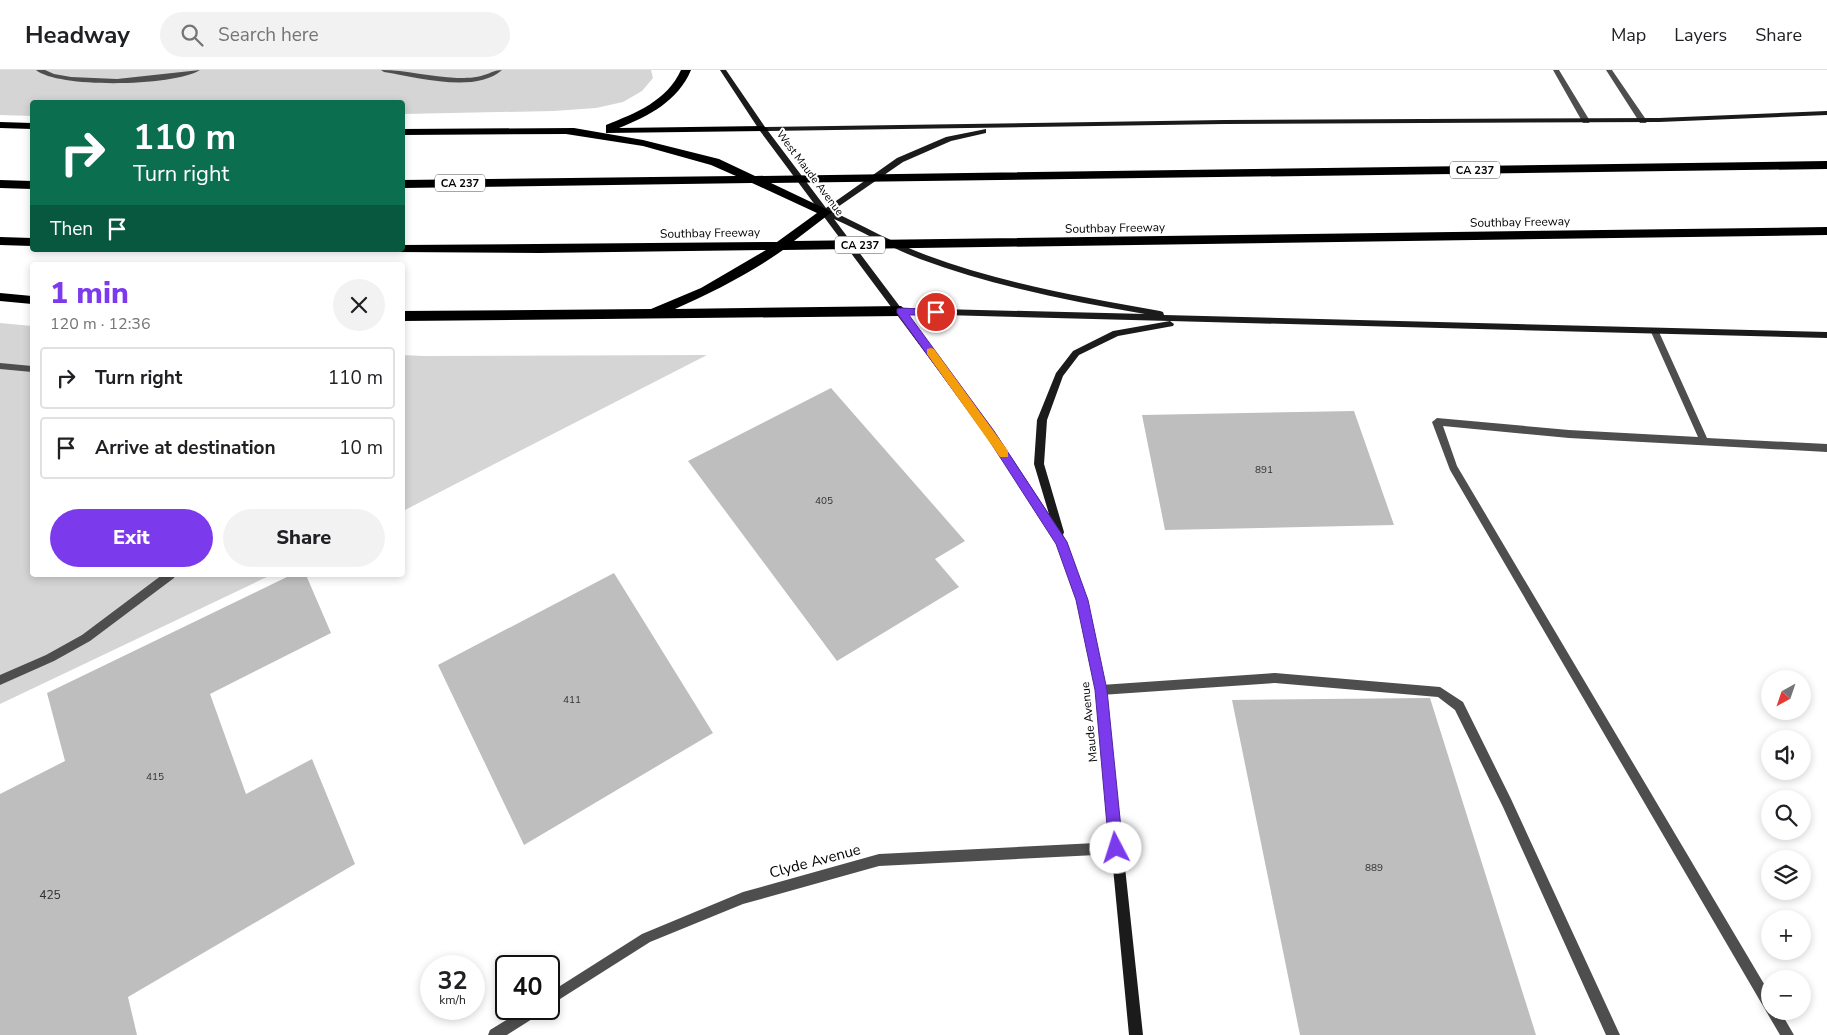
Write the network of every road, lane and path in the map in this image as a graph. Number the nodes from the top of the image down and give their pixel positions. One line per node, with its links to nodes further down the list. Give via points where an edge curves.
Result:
1 (39, 70): 2 (street, via 60,76 126,81)
2 (197, 70)
3 (384, 70): 4 (street, via 459,80 479,80)
4 (499, 70)
5 (686, 70): 17 (highway, via 684,78 662,101 636,117)
6 (722, 70): 15 (main road, West Maude Avenue)
7 (1556, 70): 10 (street)
8 (1608, 70): 11 (street)
9 (1827, 113): 11 (main road)
10 (1586, 121): 11 (main road); 14 (main road, via 1378,120)
11 (1642, 121)
12 (0, 125): 13 (highway)
13 (30, 126)
14 (1002, 126): 15 (main road); 23 (main road, via 949,139 900,160)
15 (763, 129): 17 (highway); 23 (main road, West Maude Avenue)
16 (566, 131): 17 (highway); 18 (highway); 23 (highway, via 644,143 715,162)
17 (602, 131)
18 (405, 132)
19 (1827, 165): 21 (highway, CA 237)
20 (0, 184): 22 (highway)
21 (405, 184)
22 (30, 185)
23 (826, 212): 30 (main road, West Maude Avenue); 31 (highway, via 756,263 705,291); 33 (main road, via 923,257 1002,281 1056,295)
24 (1827, 231): 27 (highway, Southbay Freeway / CA 237)
25 (0, 241): 26 (highway)
26 (30, 242)
27 (405, 249)
28 (0, 297): 29 (highway)
29 (30, 300)
30 (901, 311): 31 (highway); 33 (main road); 40 (main road, Maude Avenue, via 990,434)
31 (648, 315): 32 (highway)
32 (405, 316)
33 (1196, 320): 34 (main road); 40 (main road, via 1116,333 1076,353 1059,375 1042,420 1039,464)
34 (1656, 332): 35 (main road); 38 (street)
35 (1827, 335)
36 (0, 366): 37 (street)
37 (30, 369)
38 (1704, 441): 39 (street); 45 (street, via 1569,434 1437,422 1453,467)
39 (1827, 448)
40 (1062, 542): 43 (main road, Maude Avenue, via 1082,600)
41 (167, 577): 42 (street, via 86,638)
42 (0, 680)
43 (1101, 690): 44 (main road, Maude Avenue); 51 (street, via 1275,678 1440,692 1459,706)
44 (1116, 848): 46 (street, Clyde Avenue, via 871,862 743,898 654,935); 50 (main road, Maude Avenue)
45 (1761, 991)
46 (560, 993)
47 (518, 1020): 49 (street)
48 (1778, 1020): 52 (street)
49 (496, 1035)
50 (1136, 1035)
51 (1613, 1035)
52 (1787, 1035)

